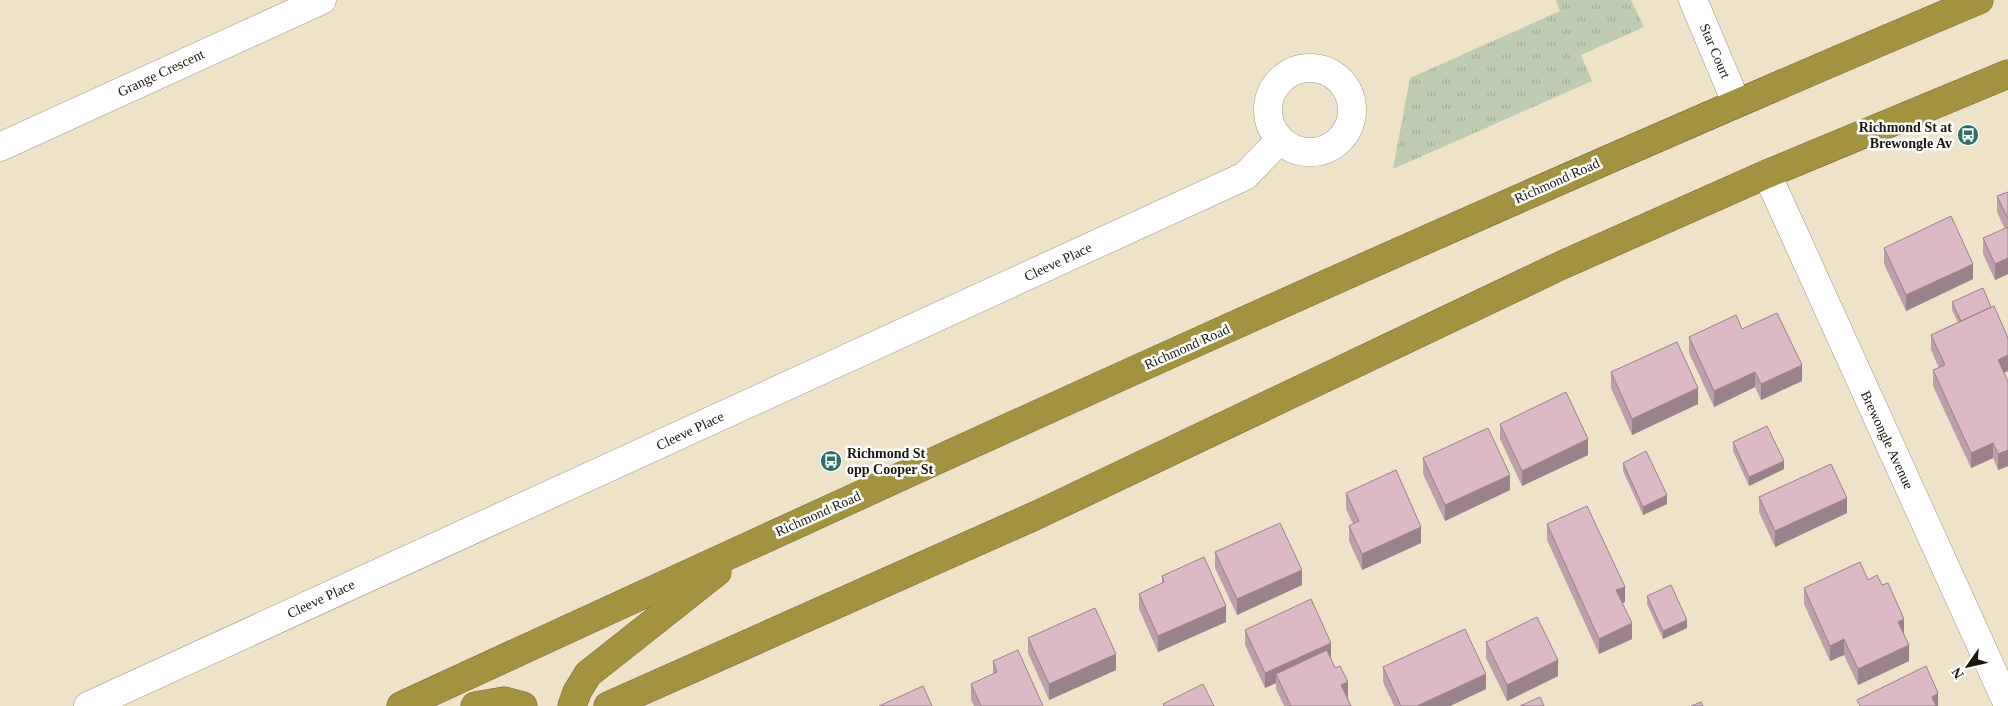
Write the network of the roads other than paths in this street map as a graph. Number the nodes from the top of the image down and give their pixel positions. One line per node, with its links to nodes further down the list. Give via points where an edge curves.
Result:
1 (322, 0): 7 (street, Grange Crescent)
2 (1693, 0): 5 (street, Star Court)
3 (1979, 0): 5 (highway, Richmond Road)
4 (2008, 74): 8 (highway)
5 (1736, 102): 9 (highway, Richmond Road, via 1384,257)
6 (1280, 140): 11 (street, Cleeve Place, via 1245,176)
7 (0, 147)
8 (1767, 174): 10 (street, Brewongle Avenue); 16 (highway, via 1562,265 1037,514)
9 (754, 544): 12 (highway, Richmond Road); 15 (highway, via 588,674)
10 (2008, 705)
11 (88, 706)
12 (401, 706)
13 (475, 706): 14 (highway, via 504,701)
14 (522, 706)
15 (572, 706)
16 (608, 706)

